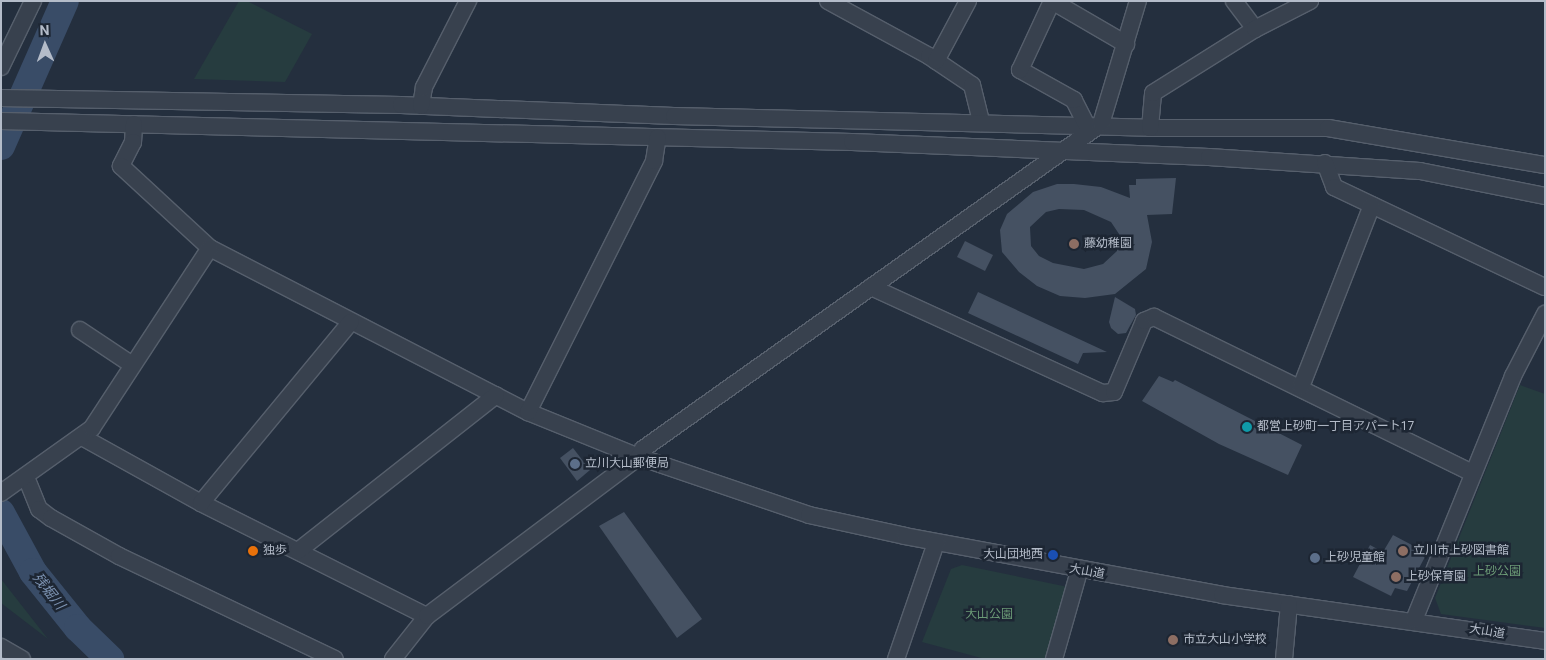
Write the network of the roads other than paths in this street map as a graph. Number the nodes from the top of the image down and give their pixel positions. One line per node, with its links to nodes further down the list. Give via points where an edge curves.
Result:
1 (33, 1): 10 (street)
2 (468, 1): 15 (street, via 424,87)
3 (828, 1): 11 (street)
4 (968, 1): 11 (street)
5 (1138, 1): 9 (street)
6 (1234, 1): 8 (street)
7 (1310, 1): 8 (street)
8 (1255, 29): 21 (street, via 1153,93)
9 (1126, 44): 19 (street); 19 (street, via 1052,1 1020,70 1074,100)
10 (3, 58)
11 (936, 61): 17 (street, via 972,85)
12 (1, 98): 13 (street)
13 (226, 104): 14 (street); 20 (street, via 218,111)
14 (401, 105): 15 (street); 22 (street, via 404,114 400,124)
15 (421, 106): 17 (street, via 674,116)
16 (1, 121): 18 (street)
17 (981, 122): 19 (street)
18 (134, 124): 20 (street); 29 (street, 大山道, via 131,148 121,166)
19 (1094, 124): 21 (street); 24 (street)
20 (228, 128): 22 (street)
21 (1150, 128): 26 (street, via 1328,128)
22 (386, 131): 23 (street)
23 (658, 137): 24 (street); 38 (street, via 654,161)
24 (1061, 151): 25 (street); 30 (street)
25 (1325, 163): 27 (street, via 1420,171); 28 (street, via 1334,187)
26 (1545, 165)
27 (1545, 196)
28 (1372, 205): 31 (street); 36 (street)
29 (210, 248): 33 (street, 大山道); 35 (street)
30 (871, 286): 36 (street, via 1103,394 1114,392 1144,321 1154,318); 40 (street, via 643,449)
31 (1545, 286)
32 (1545, 314): 41 (street, via 1513,376)
33 (352, 322): 37 (street, 大山道); 44 (street)
34 (80, 330): 35 (street)
35 (131, 364): 39 (street, via 92,428)
36 (1300, 387): 41 (street)
37 (496, 395): 38 (street, 大山道); 46 (street)
38 (528, 412): 40 (street, 大山道)
39 (82, 437): 42 (street); 44 (street)
40 (639, 458): 45 (street, 大山道, via 809,515); 49 (street)
41 (1473, 473): 50 (street)
42 (22, 479): 43 (street); 54 (street, via 40,509 51,518 119,556)
43 (1, 493)
44 (201, 503): 46 (street)
45 (936, 543): 47 (street, 大山道); 56 (street)
46 (298, 551): 49 (street)
47 (1078, 571): 48 (street, 大山道); 57 (street)
48 (1289, 604): 50 (street, 大山道); 58 (street)
49 (427, 616): 55 (street)
50 (1414, 620): 51 (street, 大山道)
51 (1545, 641)
52 (1, 648): 53 (street)
53 (22, 659)
54 (335, 659)
55 (393, 659)
56 (896, 659)
57 (1054, 659)
58 (1284, 659)

